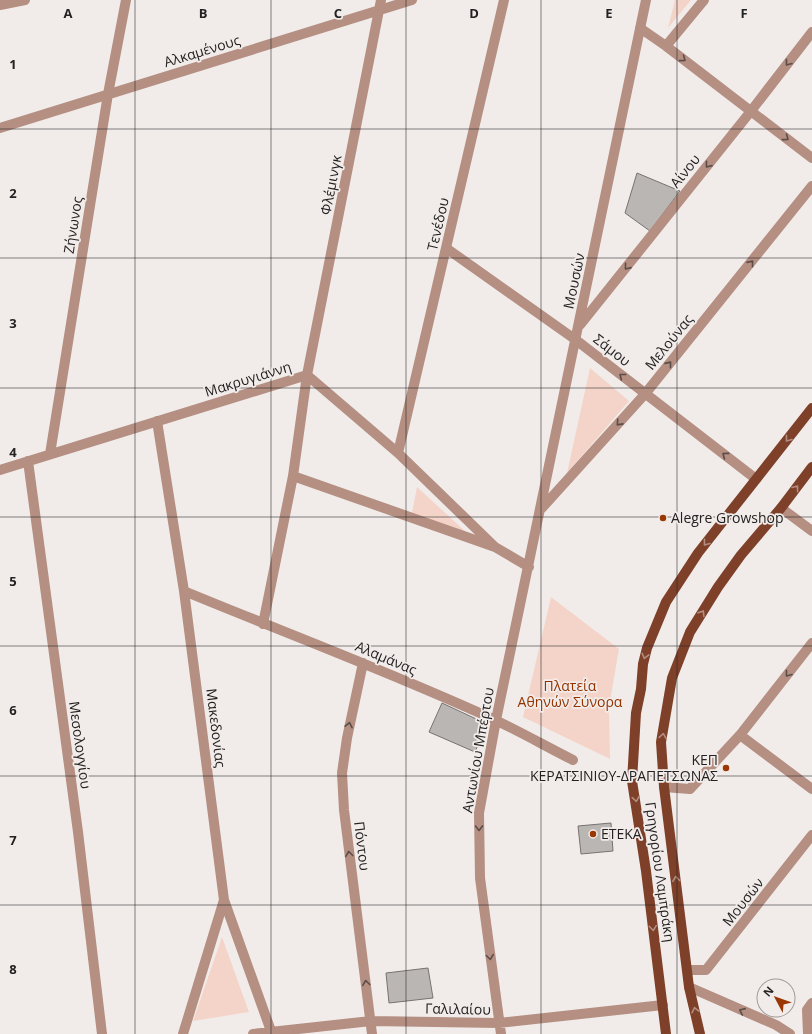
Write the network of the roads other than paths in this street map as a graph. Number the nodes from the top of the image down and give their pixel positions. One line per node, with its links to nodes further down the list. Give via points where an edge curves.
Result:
1 (25, 0): 7 (street)
2 (126, 0): 12 (street, Ζήνωνος)
3 (412, 0): 8 (street, Αλκαμένους)
4 (504, 0): 17 (street, Τενέδου)
5 (646, 0): 9 (street, Μουσών)
6 (704, 0): 11 (street)
7 (0, 5)
8 (380, 5): 12 (street, Αλκαμένους); 20 (street, Φλέμινγκ)
9 (640, 28): 11 (street); 18 (street, Μουσών)
10 (812, 32): 13 (street, Αίνου, one-way to 13)
11 (666, 46): 13 (street, one-way to 13)
12 (108, 94): 14 (street, Αλκαμένους); 25 (street, Ζήνωνος)
13 (751, 111): 15 (street, one-way to 15); 18 (street, Αίνου, one-way to 18)
14 (0, 128)
15 (812, 158)
16 (812, 186): 21 (street, Μελούνας, one-way to 16)
17 (446, 248): 19 (street, Σάμου); 24 (street, Τενέδου)
18 (579, 327): 19 (street, Μουσών)
19 (576, 340): 21 (street, Σάμου, one-way to 19); 32 (street, Μουσών)
20 (307, 375): 23 (street, Μακρυγιάννη); 24 (street, Μακρυγιάννη); 29 (street, Φλέμινγκ)
21 (645, 394): 30 (street, Σάμου, one-way to 21); 32 (street, Μελούνας, one-way to 32)
22 (812, 408): 30 (main road, Γρηγορίου Λαμπράκη, one-way to 30)
23 (157, 421): 25 (street, Μακρυγιάννη); 36 (street, Μακεδονίας)
24 (398, 453): 34 (street, Μακρυγιάννη)
25 (50, 454): 26 (street, Μακρυγιάννη)
26 (28, 461): 28 (street, Μακρυγιάννη); 55 (street, Μεσολογγίου, via 79,840)
27 (812, 467): 31 (main road, Γρηγορίου Λαμπράκη, one-way to 27)
28 (0, 470)
29 (293, 476): 34 (street); 37 (street, Φλέμινγκ)
30 (756, 479): 50 (main road, Γρηγορίου Λαμπράκη, one-way to 50, via 698,553 666,602 643,664 636,713 632,781)
31 (781, 508): 33 (street); 43 (main road, Γρηγορίου Λαμπράκη, one-way to 31, via 661,742 672,678 690,632 741,555)
32 (541, 509): 35 (street, Μουσών)
33 (812, 531)
34 (495, 547): 35 (street)
35 (529, 567): 40 (street, Αντωνίου Μπέρτου)
36 (184, 591): 37 (street, Αλαμάνας); 46 (street, Μακεδονίας)
37 (263, 624): 39 (street, Αλαμάνας)
38 (812, 644): 41 (street, one-way to 41)
39 (363, 663): 40 (street, Αλαμάνας); 51 (street, Πόντου, one-way to 39, via 344,810 342,773 346,738)
40 (496, 720): 42 (street, Αλαμάνας); 52 (street, Αντωνίου Μπέρτου, one-way to 52, via 479,820 480,878)
41 (740, 735): 43 (street, via 690,789); 44 (street)
42 (573, 760)
43 (664, 786): 47 (main road, Γρηγορίου Λαμπράκη, one-way to 43)
44 (812, 788)
45 (812, 835): 47 (street, Μουσών, via 706,970)
46 (224, 900): 53 (street); 56 (street, Μακεδονίας)
47 (688, 970): 48 (main road, Γρηγορίου Λαμπράκη)
48 (689, 987): 61 (main road, Γρηγορίου Λαμπράκη, one-way to 48); 62 (street, one-way to 48, via 776,1025)
49 (812, 1003): 63 (street, via 807,1010)
50 (663, 1004): 52 (street, Γαλιλαίου); 60 (main road, Γρηγορίου Λαμπράκη)
51 (371, 1021): 52 (street, Γαλιλαίου); 54 (street, Γαλιλαίου); 58 (street, Πόντου)
52 (499, 1023): 59 (street, Αντωνίου Μπέρτου)
53 (271, 1031): 54 (street, Γαλιλαίου); 57 (street, Γαλιλαίου)
54 (308, 1031)
55 (102, 1034)
56 (183, 1034)
57 (253, 1034)
58 (372, 1034)
59 (501, 1034)
60 (666, 1034)
61 (700, 1034)
62 (790, 1034)
63 (808, 1034)

